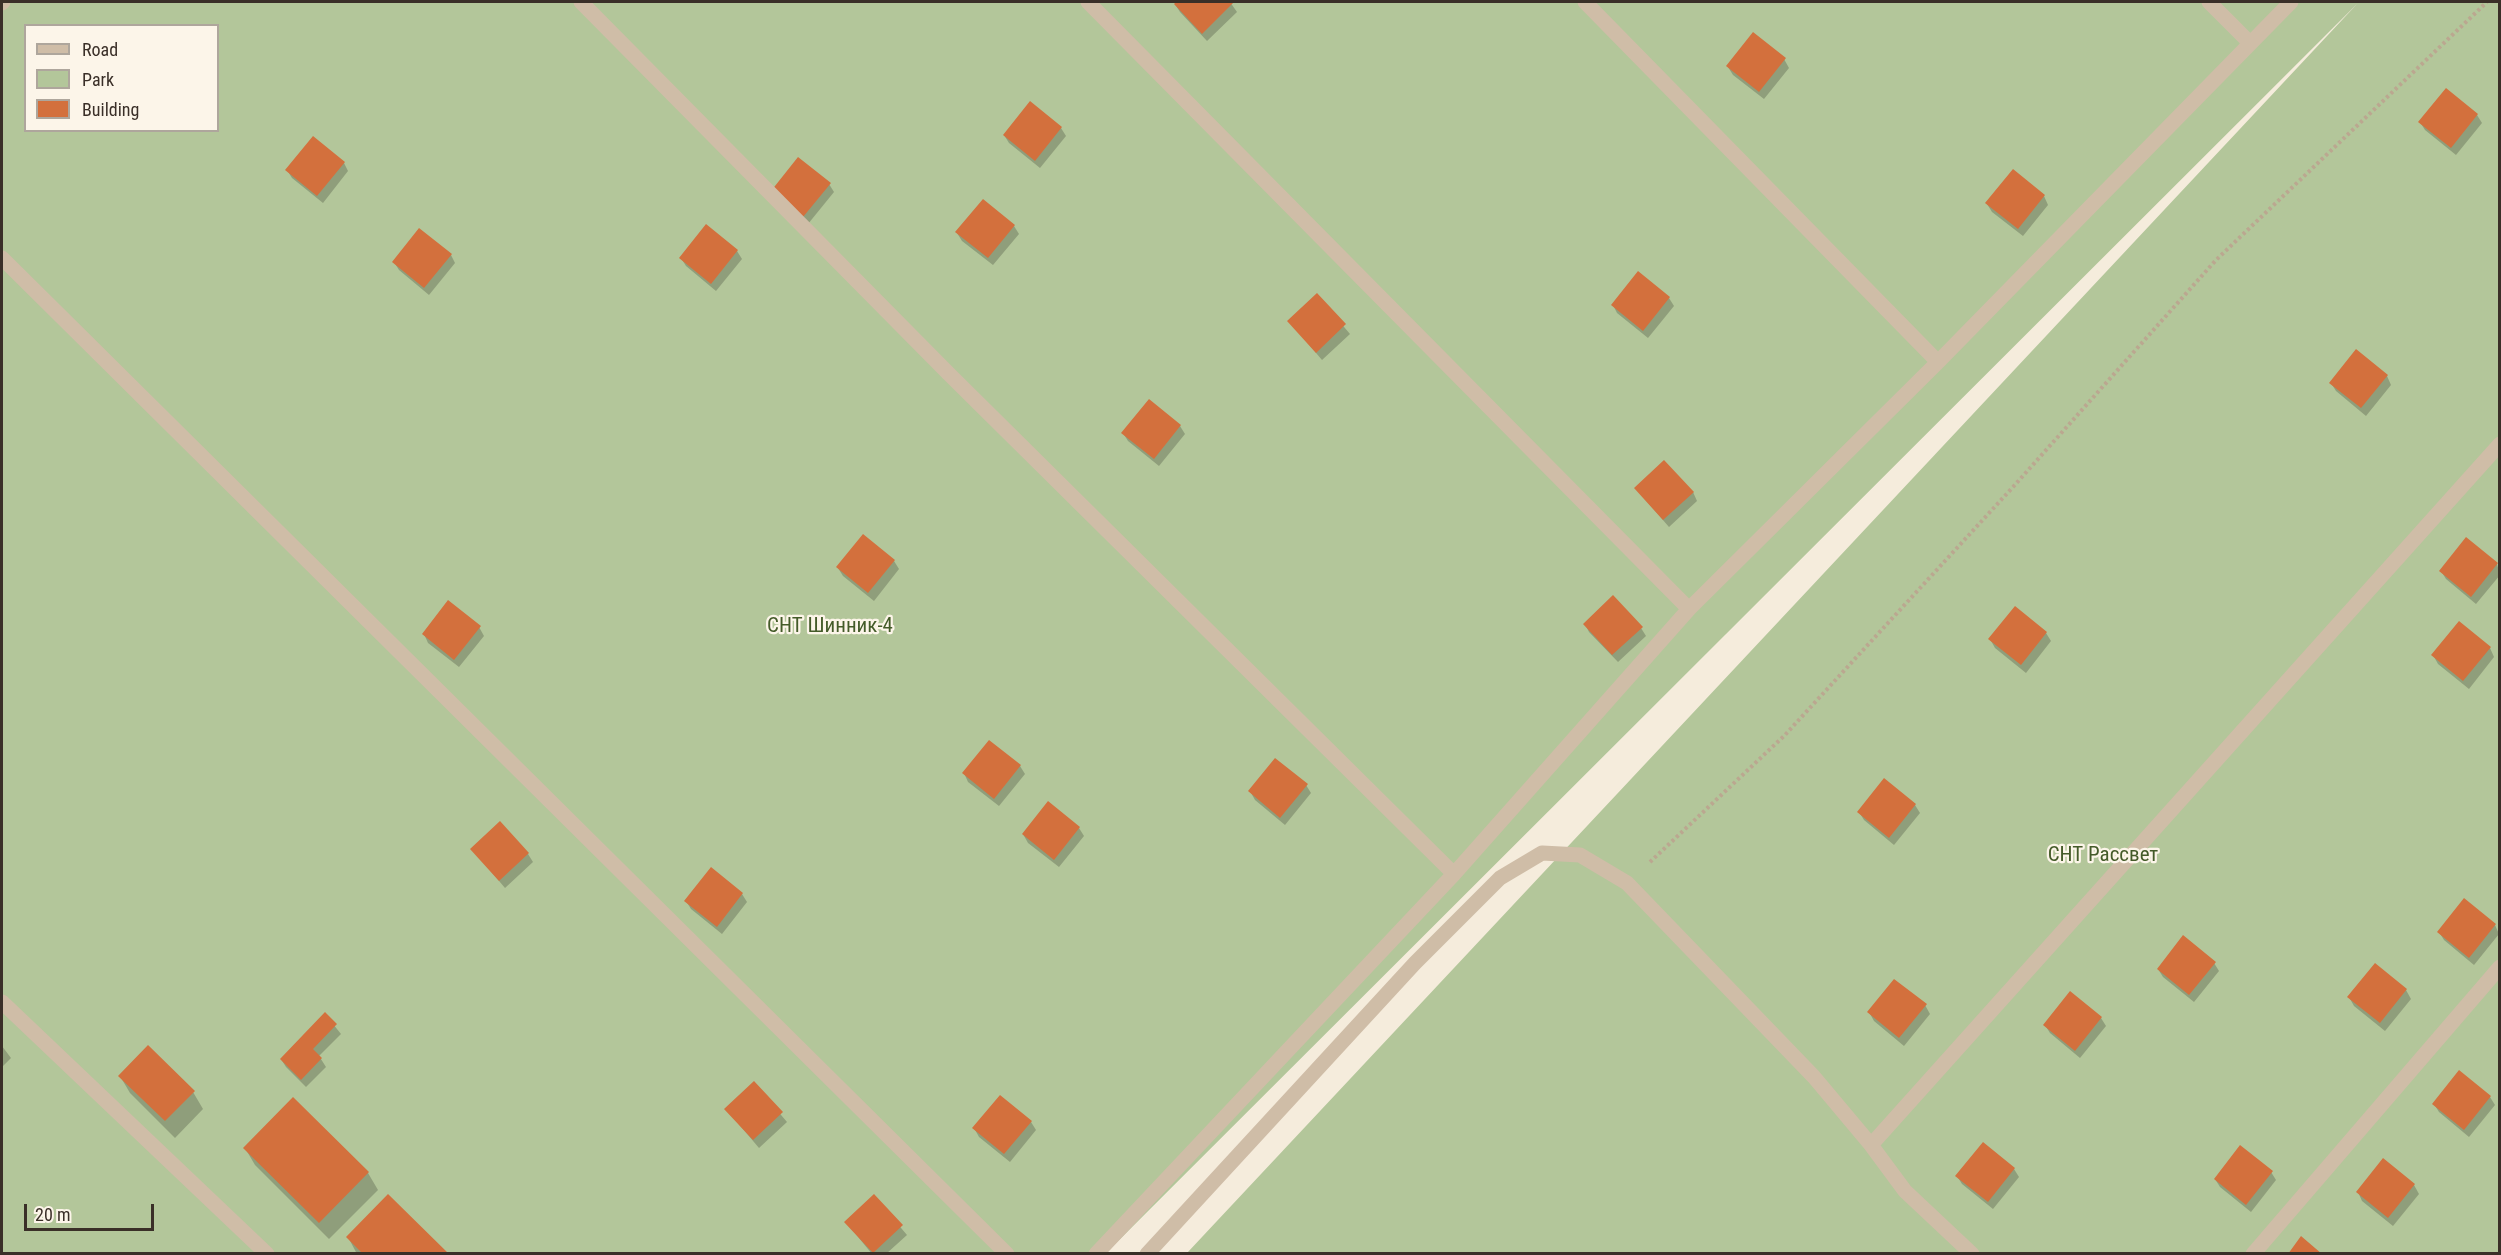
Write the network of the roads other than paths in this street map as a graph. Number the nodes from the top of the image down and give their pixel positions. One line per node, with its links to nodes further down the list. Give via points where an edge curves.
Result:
1 (581, 2): 11 (lane, via 957,382)
2 (1088, 2): 10 (lane)
3 (1585, 2): 8 (lane)
4 (2209, 2): 6 (lane)
5 (2291, 2): 6 (lane)
6 (2249, 42): 8 (lane)
7 (2, 258): 16 (lane)
8 (1938, 362): 10 (lane)
9 (2499, 444): 14 (lane)
10 (1689, 609): 11 (lane)
11 (1454, 874): 17 (lane)
12 (2499, 968): 20 (lane)
13 (2, 1002): 15 (lane)
14 (1871, 1145): 18 (lane, via 1814,1077 1628,883 1580,855 1542,853 1500,878 1415,963); 19 (lane, via 1905,1191)
15 (267, 1254)
16 (1007, 1254)
17 (1096, 1254)
18 (1147, 1254)
19 (1972, 1254)
20 (2253, 1254)

